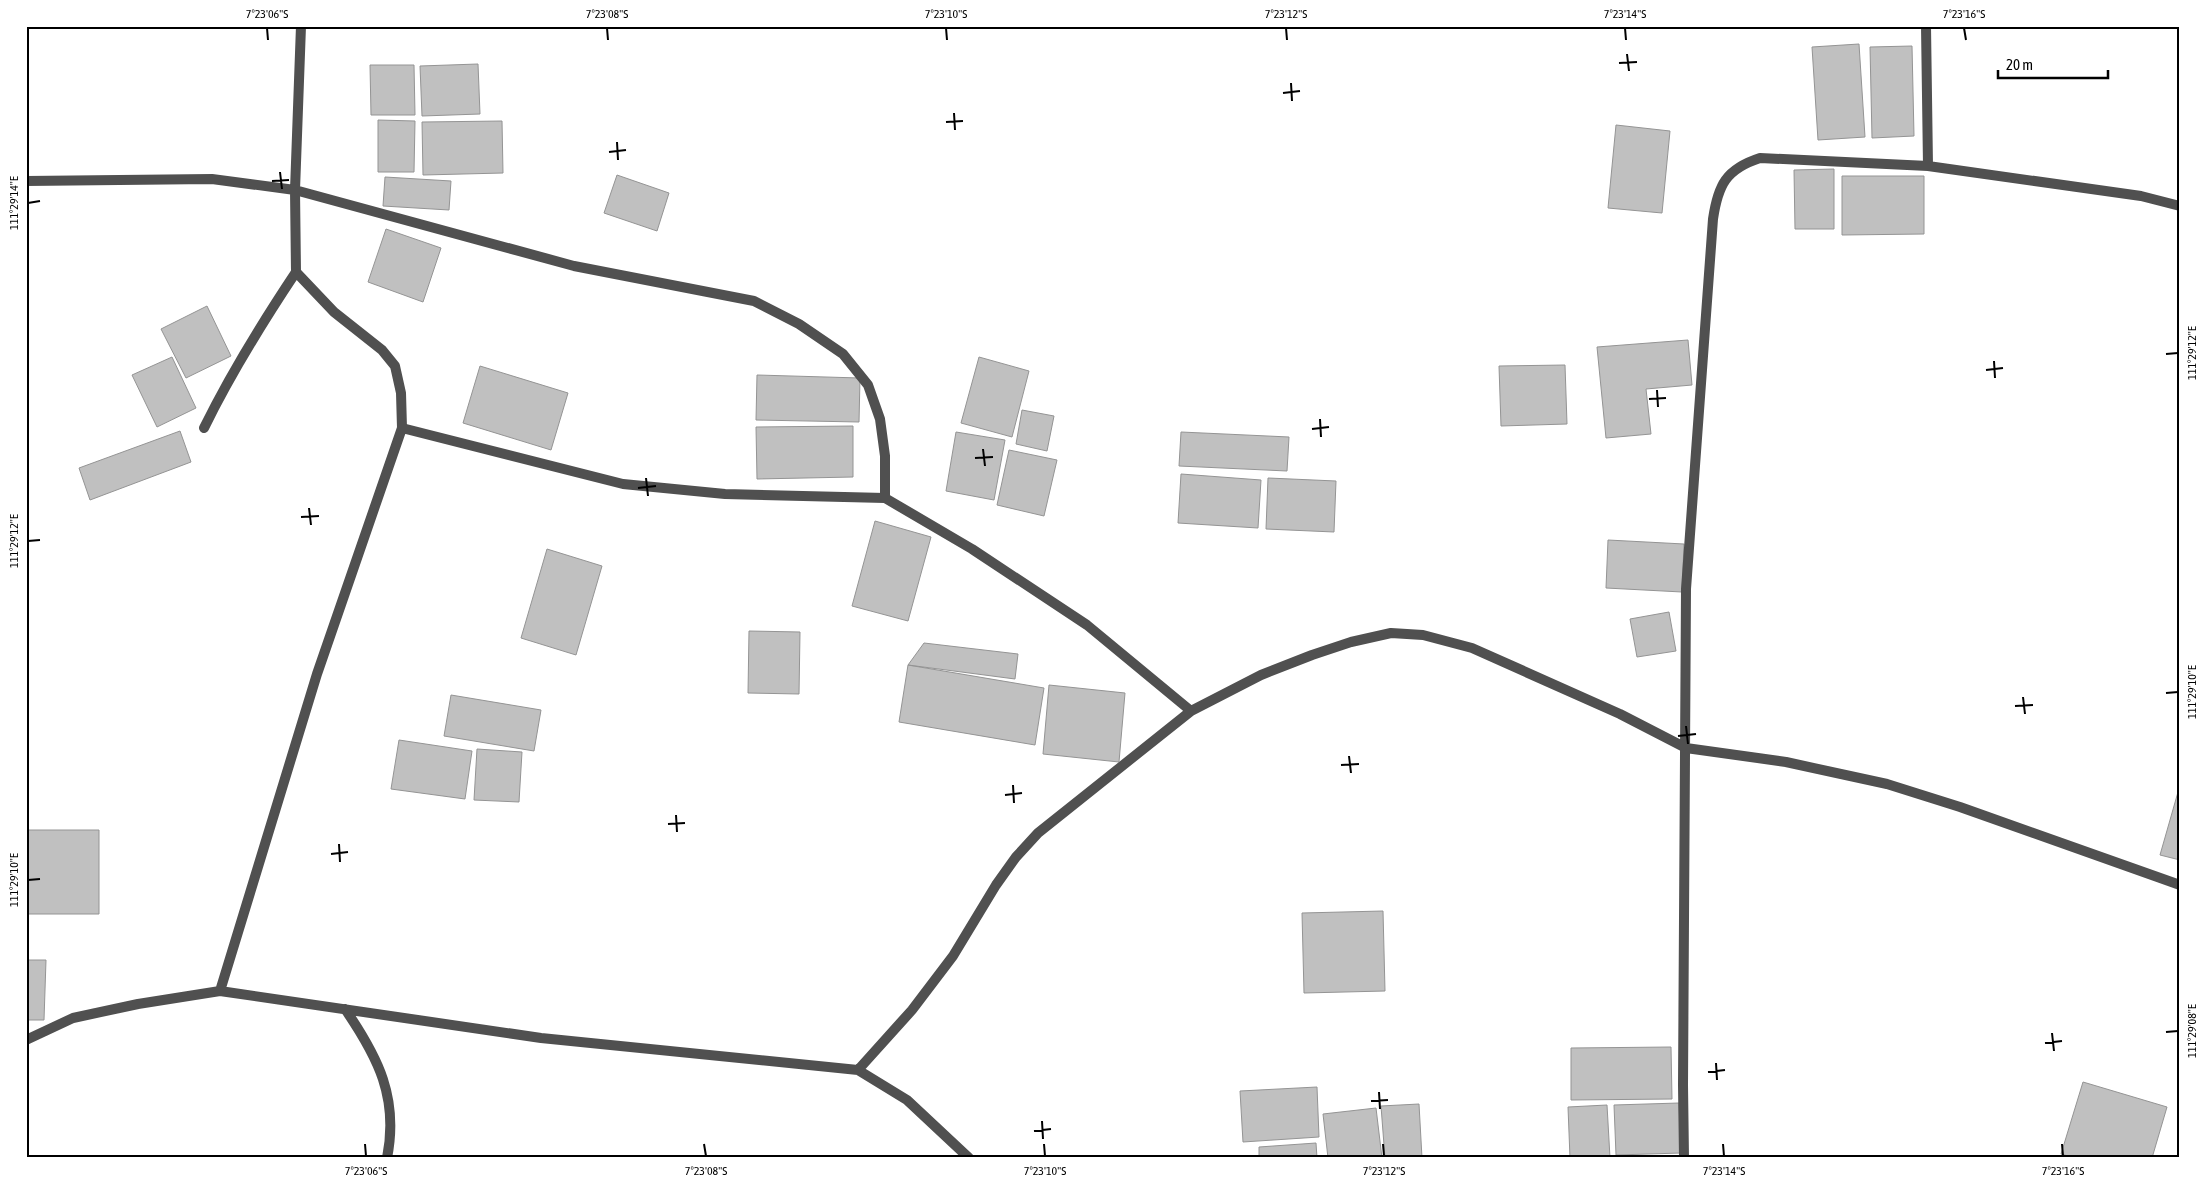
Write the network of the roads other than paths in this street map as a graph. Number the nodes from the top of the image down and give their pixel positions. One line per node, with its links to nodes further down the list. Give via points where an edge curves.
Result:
1 (301, 26): 5 (street)
2 (1926, 26): 3 (street)
3 (1928, 166): 6 (street, via 2141,196); 12 (street, via 1760,158 1741,164 1725,178 1716,196 1686,589)
4 (26, 181): 5 (street, via 212,179)
5 (295, 190): 7 (street); 10 (street, via 574,266 754,301 799,324 843,354 868,385 880,419 885,456)
6 (2180, 206)
7 (296, 272): 8 (street, via 251,340); 9 (street, via 334,312 382,350 395,366 401,393)
8 (204, 428)
9 (402, 428): 10 (street, via 623,484 726,494); 14 (street, via 317,674)
10 (885, 498): 11 (street, via 972,549 1087,625)
11 (1191, 711): 12 (street, via 1261,675 1351,642 1391,634 1423,635 1472,648 1620,714); 17 (street, via 1038,833 1016,857 953,956 912,1010)
12 (1686, 748): 13 (street, via 1786,762 1887,784); 20 (street)
13 (2180, 885)
14 (220, 991): 15 (street); 16 (street, via 73,1018)
15 (345, 1009): 17 (street, via 541,1038); 18 (street, via 368,1041 382,1074 389,1100 391,1130)
16 (26, 1040)
17 (858, 1070): 19 (street, via 907,1100)
18 (387, 1158)
19 (969, 1158)
20 (1684, 1158)

